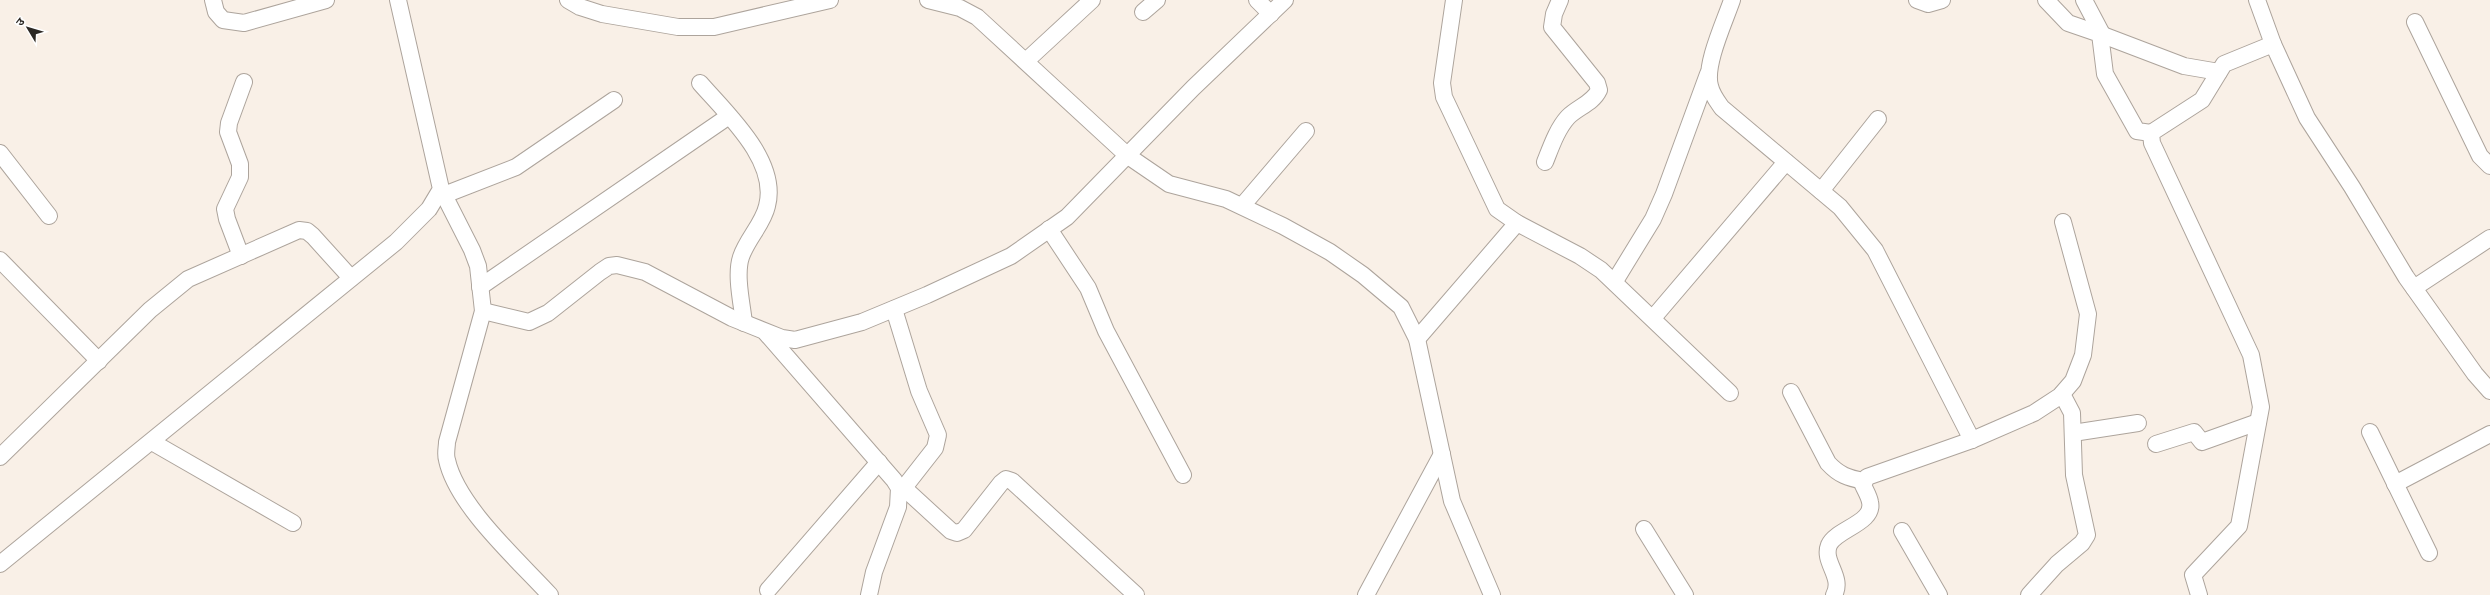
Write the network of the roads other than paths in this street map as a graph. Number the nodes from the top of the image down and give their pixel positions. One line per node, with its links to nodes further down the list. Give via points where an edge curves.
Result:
1 (213, 0): 2 (street, via 216,12 223,20 244,23)
2 (326, 0)
3 (398, 0): 41 (street)
4 (568, 0): 5 (street, via 602,14 685,27 714,27)
5 (830, 0)
6 (928, 0): 19 (street)
7 (1092, 0): 25 (street)
8 (1156, 0): 20 (street)
9 (1257, 0): 21 (street)
10 (1285, 0): 21 (street)
11 (1454, 0): 45 (street, via 1442,83 1444,97 1497,209)
12 (1560, 0): 37 (street, via 1552,21 1555,32 1597,83 1599,90 1594,98 1567,118 1559,129)
13 (1732, 0): 26 (street)
14 (1917, 0): 15 (street, via 1928,4)
15 (1942, 0)
16 (2046, 0): 23 (street, via 2068,23)
17 (2084, 0): 23 (street)
18 (2257, 0): 24 (street)
19 (963, 4): 25 (street)
20 (1143, 12)
21 (1271, 14): 36 (street, via 1193,88)
22 (2415, 22): 39 (street, via 2480,156)
23 (2102, 35): 27 (street, via 2184,66); 34 (street, via 2105,74 2137,131)
24 (2273, 44): 27 (street, via 2224,64); 53 (street, via 2307,118)
25 (1026, 61): 36 (street)
26 (1709, 70): 38 (street, via 1709,85 1722,108); 51 (street, via 1653,219)
27 (2219, 72): 34 (street, via 2202,100)
28 (244, 82): 48 (street, via 228,132 240,164 240,177 225,208)
29 (700, 82): 31 (street)
30 (614, 100): 41 (street, via 516,167)
31 (729, 116): 52 (street); 57 (street, via 763,163 768,187 767,206 740,257 738,274)
32 (1878, 119): 40 (street)
33 (1306, 131): 42 (street)
34 (2151, 134): 65 (street, via 2152,143 2251,355 2261,407)
35 (0, 153): 43 (street)
36 (1128, 156): 42 (street, via 1168,184 1226,199); 46 (street, via 1067,217)
37 (1545, 162)
38 (1786, 162): 40 (street); 56 (street)
39 (2490, 166)
40 (1821, 191): 70 (street, via 1840,207 1875,250)
41 (442, 192): 50 (street, via 396,242); 52 (street, via 472,250)
42 (1242, 206): 59 (street, via 1330,252 1363,276 1401,307)
43 (49, 216)
44 (2063, 222): 64 (street, via 2088,314 2083,355 2073,381)
45 (1517, 223): 51 (street, via 1580,256); 59 (street)
46 (1049, 230): 54 (street, via 1011,256); 76 (street, via 1088,288 1106,331)
47 (2490, 238): 53 (street)
48 (241, 256): 50 (street, via 299,230 306,231); 60 (street, via 188,279 150,310)
49 (0, 260): 60 (street)
50 (351, 278): 71 (street)
51 (1615, 282): 56 (street)
52 (480, 287): 55 (street)
53 (2414, 288): 61 (street)
54 (894, 309): 58 (street, via 862,322 795,340); 79 (street, via 919,391 938,435 935,448)
55 (483, 311): 57 (street, via 529,322 548,313 600,272 617,265 662,279); 86 (street, via 447,442 446,458 453,479 471,508)
56 (1653, 318): 63 (street)
57 (744, 323): 58 (street)
58 (765, 332): 75 (street)
59 (1417, 340): 73 (street)
60 (99, 361): 74 (street)
61 (2490, 391)
62 (1791, 392): 77 (street, via 1828,463 1846,478)
63 (1730, 393)
64 (2062, 394): 68 (street, via 2072,413); 70 (street, via 2034,414)
65 (2258, 422): 72 (street, via 2202,442 2194,432); 95 (street, via 2238,526 2193,575)
66 (2138, 423): 68 (street)
67 (2370, 432): 78 (street)
68 (2073, 433): 94 (street, via 2074,476 2087,535)
69 (2490, 434): 78 (street)
70 (1972, 440): 77 (street, via 1867,476)
71 (152, 442): 80 (street); 84 (street)
72 (2156, 444)
73 (1442, 454): 89 (street); 90 (street, via 1452,501)
74 (0, 457)
75 (879, 462): 79 (street); 85 (street)
76 (1183, 475)
77 (1864, 481): 92 (street, via 1863,485 1870,503 1867,516 1831,540 1828,547 1828,556 1837,579)
78 (2395, 484): 83 (street)
79 (902, 491): 87 (street, via 874,572); 88 (street, via 951,531 957,533 964,530 1001,483 1006,479 1012,481)
80 (293, 523)
81 (1644, 529): 91 (street)
82 (1902, 531): 93 (street)
83 (2430, 553)
84 (0, 564)
85 (768, 590)
86 (550, 595)
87 (869, 595)
88 (1136, 595)
89 (1366, 595)
90 (1492, 595)
91 (1685, 595)
92 (1834, 595)
93 (1939, 595)
94 (2029, 595)
95 (2199, 595)

